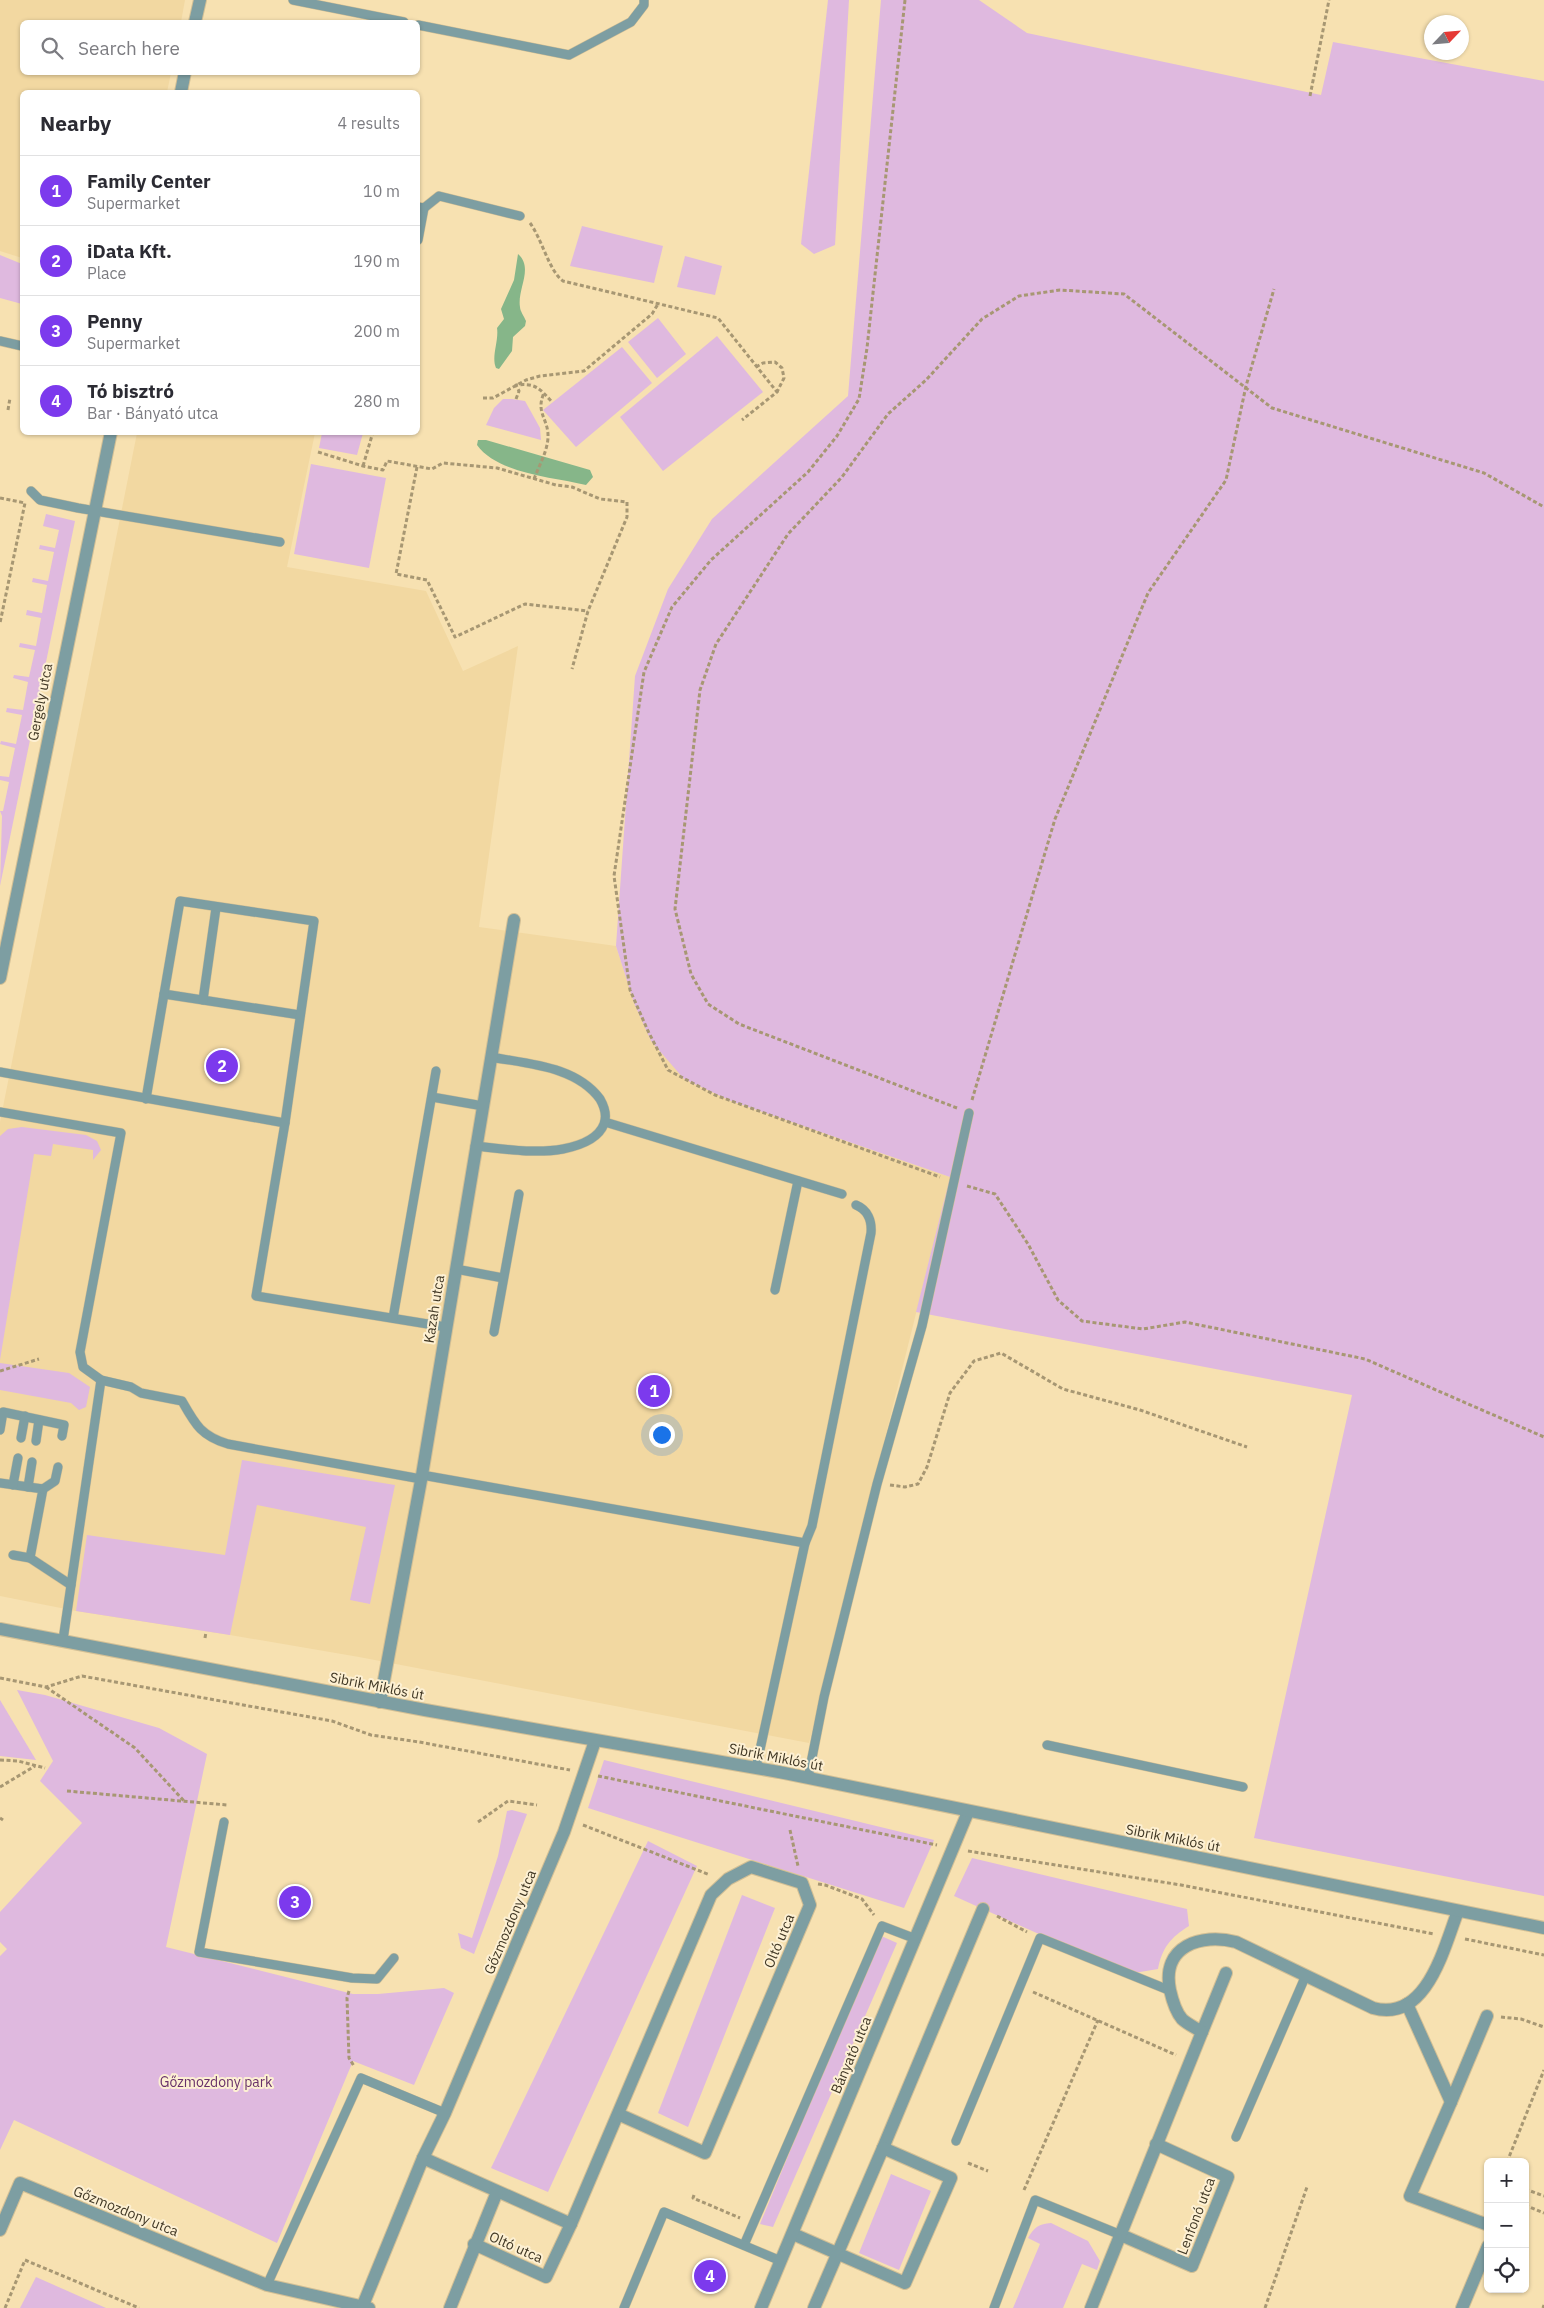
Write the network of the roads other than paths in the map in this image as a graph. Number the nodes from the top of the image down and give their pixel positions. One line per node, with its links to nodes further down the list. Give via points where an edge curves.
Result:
1 (200, 0): 6 (street)
2 (293, 0): 5 (lane)
3 (346, 0): 5 (lane)
4 (644, 0): 8 (lane, via 644,5 631,22 568,55)
5 (344, 10): 7 (lane)
6 (195, 20)
7 (394, 20)
8 (420, 25)
9 (184, 75): 10 (street)
10 (180, 90)
11 (421, 208): 12 (lane, via 439,196)
12 (520, 216)
13 (0, 341): 14 (lane)
14 (20, 346)
15 (110, 435): 17 (street, Gergely utca)
16 (31, 491): 17 (lane, via 40,500)
17 (94, 511): 18 (lane); 21 (street, Gergely utca)
18 (280, 542)
19 (216, 908): 22 (lane, via 180,901); 23 (lane); 24 (lane, via 314,921)
20 (514, 920): 25 (street, Kazah utca)
21 (0, 977)
22 (164, 994): 23 (lane); 28 (lane)
23 (203, 1000): 24 (lane)
24 (300, 1015): 33 (lane)
25 (491, 1057): 30 (street, Kazah utca); 34 (lane, via 540,1066 573,1077 596,1094 605,1109)
26 (436, 1071): 29 (lane)
27 (0, 1072): 28 (lane)
28 (146, 1098): 33 (lane)
29 (432, 1098): 30 (lane); 43 (lane)
30 (482, 1106): 35 (street, Kazah utca)
31 (0, 1112): 46 (lane, via 121,1133 80,1352 83,1366)
32 (969, 1112): 71 (lane, via 922,1326 824,1697)
33 (285, 1122): 43 (lane, via 256,1296)
34 (606, 1122): 35 (lane, via 588,1141 563,1149 524,1151); 36 (lane)
35 (475, 1146): 40 (street, Kazah utca)
36 (798, 1181): 38 (lane); 42 (lane)
37 (519, 1194): 41 (lane)
38 (842, 1194)
39 (856, 1205): 61 (lane, via 867,1212 871,1233 812,1526)
40 (456, 1269): 41 (lane); 44 (street, Kazah utca)
41 (503, 1278): 45 (lane)
42 (775, 1290)
43 (393, 1318): 44 (lane)
44 (446, 1327): 56 (street, Kazah utca)
45 (494, 1332)
46 (101, 1380): 56 (lane, via 131,1387 141,1393 182,1401 200,1429 214,1440); 64 (lane)
47 (25, 1416): 48 (lane); 49 (lane, via 3,1412); 51 (lane)
48 (39, 1420): 50 (lane, via 64,1425); 52 (lane)
49 (0, 1430)
50 (62, 1436)
51 (21, 1438)
52 (36, 1441)
53 (18, 1458): 58 (lane)
54 (32, 1462): 59 (lane)
55 (58, 1467): 60 (lane, via 55,1481)
56 (422, 1477): 61 (lane); 67 (street, Kazah utca)
57 (0, 1483): 58 (lane)
58 (13, 1485): 59 (lane)
59 (28, 1487): 60 (lane)
60 (43, 1489): 63 (lane)
61 (805, 1543): 70 (lane)
62 (13, 1555): 63 (lane)
63 (30, 1558): 64 (lane)
64 (70, 1585): 66 (lane)
65 (0, 1629): 66 (street, Sibrik Miklós út)
66 (64, 1640): 67 (street, Sibrik Miklós út)
67 (380, 1702): 68 (street, Sibrik Miklós út)
68 (595, 1741): 70 (street, Sibrik Miklós út); 87 (street, Gőzmozdony utca, via 568,1820)
69 (1047, 1745): 72 (lane)
70 (756, 1768): 71 (street, Sibrik Miklós út)
71 (808, 1778): 73 (street, Sibrik Miklós út)
72 (1243, 1787)
73 (968, 1812): 76 (street, Sibrik Miklós út); 78 (street, Bányató utca)
74 (224, 1822): 79 (lane, via 199,1952 352,1978 377,1979)
75 (983, 1909): 92 (street)
76 (1458, 1911): 77 (street, Sibrik Miklós út); 83 (street, via 1431,1980)
77 (1544, 1928)
78 (916, 1939): 98 (street, Bányató utca); 101 (lane, via 882,1926)
79 (394, 1958)
80 (1226, 1973): 85 (street)
81 (1306, 1975): 82 (street, via 1236,1942 1204,1938 1178,1952 1171,1966); 83 (street, via 1384,2011); 89 (lane)
82 (1171, 1991): 85 (street, via 1182,2019); 90 (lane, via 1040,1938)
83 (1407, 2004): 86 (street)
84 (1487, 2016): 86 (street)
85 (1202, 2032): 91 (street)
86 (1451, 2102): 96 (street, via 1410,2196)
87 (445, 2113): 93 (street, Gőzmozdony utca); 105 (lane, via 361,2078)
88 (618, 2114): 88 (street, Oltó utca, via 711,1894 752,1867 802,1883 810,1905 705,2153); 95 (street, Oltó utca)
89 (1236, 2137)
90 (956, 2141)
91 (1156, 2144): 99 (street); 99 (street, Lenfonó utca, via 1228,2177 1192,2266)
92 (883, 2148): 103 (street); 103 (street, via 951,2178 905,2283)
93 (423, 2158): 94 (street); 106 (street, Gőzmozdony utca)
94 (497, 2192): 95 (street); 100 (street, Oltó utca)
95 (571, 2224): 100 (street, Oltó utca, via 546,2277)
96 (1484, 2224)
97 (0, 2230): 105 (street, Gőzmozdony utca, via 20,2183)
98 (793, 2234): 103 (street); 104 (street, Bányató utca)
99 (1121, 2235): 111 (lane, Lenfonó utca, via 1035,2200); 112 (street)
100 (474, 2244): 107 (street, Oltó utca)
101 (744, 2245): 104 (lane); 108 (lane, via 664,2212)
102 (1487, 2248): 113 (street)
103 (838, 2253): 110 (street)
104 (781, 2261): 109 (street, Bányató utca)
105 (267, 2285): 106 (street, Gőzmozdony utca)
106 (366, 2306)
107 (450, 2308)
108 (624, 2308)
109 (761, 2308)
110 (814, 2308)
111 (994, 2308)
112 (1091, 2308)
113 (1462, 2308)

